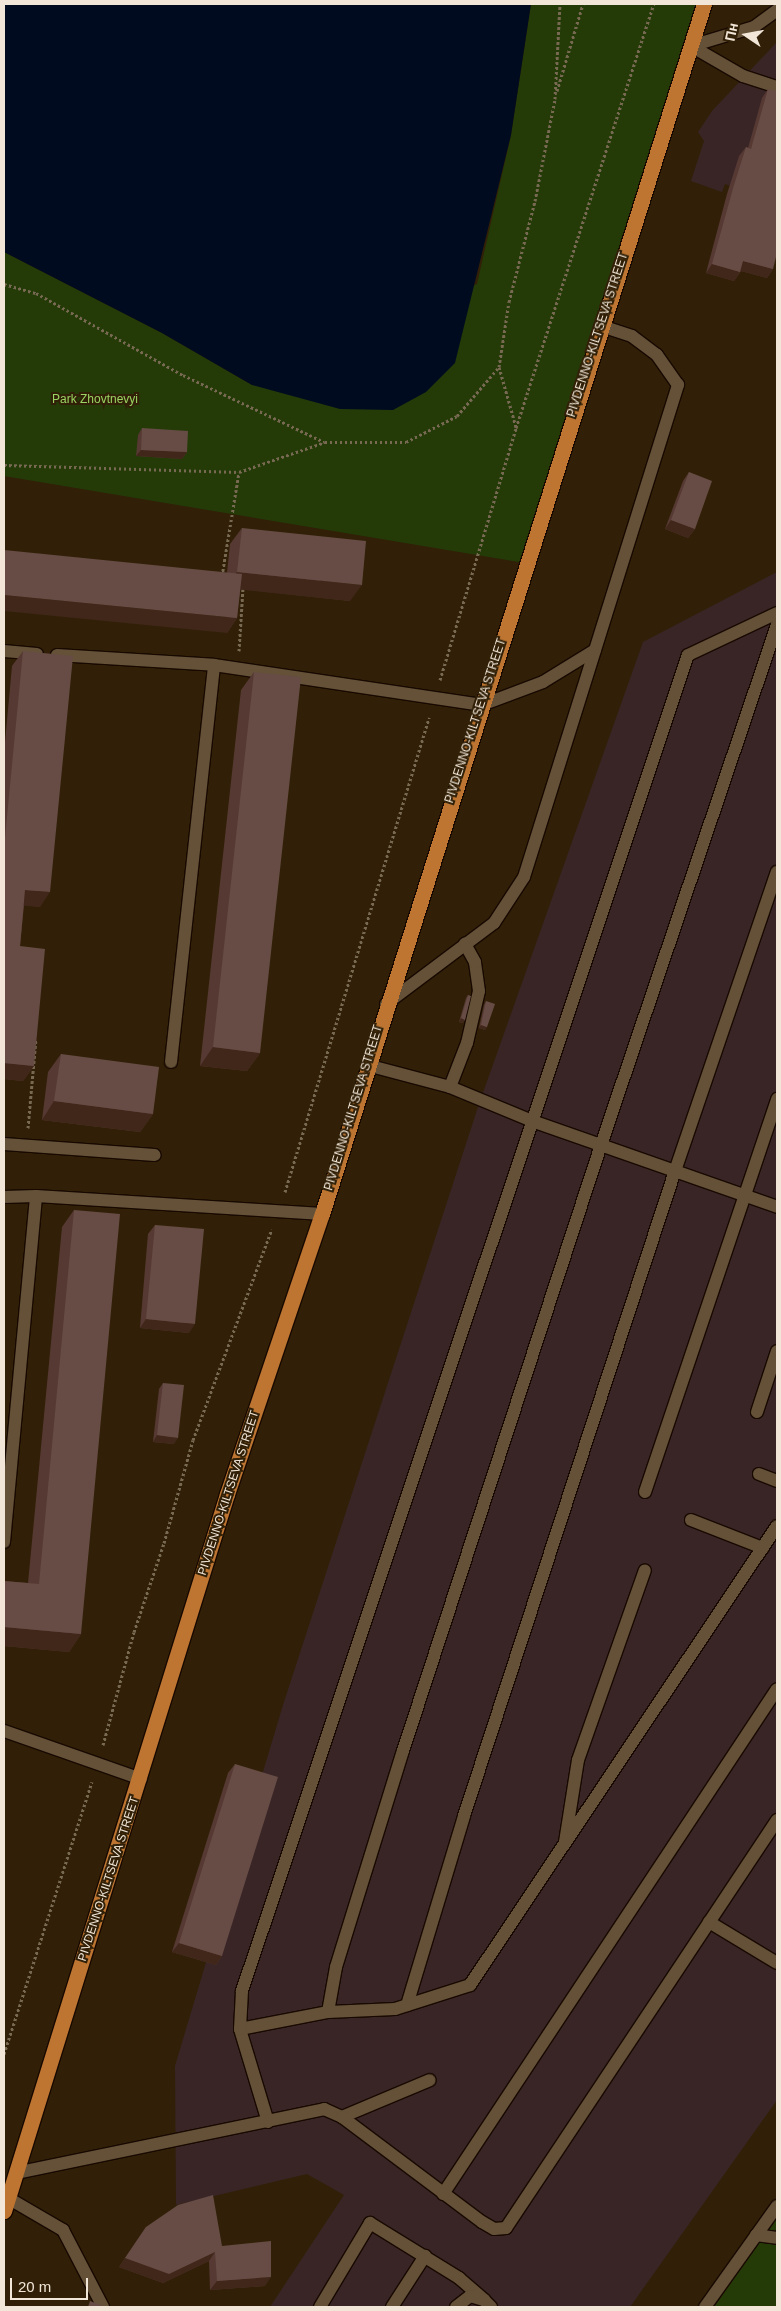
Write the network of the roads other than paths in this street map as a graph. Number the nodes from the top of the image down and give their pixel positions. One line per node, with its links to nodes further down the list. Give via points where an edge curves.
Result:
1 (704, 4): 3 (main road, PIVDENNO-KILTSEVA STREET)
2 (777, 10): 3 (lane, via 754,27)
3 (691, 46): 4 (lane, via 743,76); 5 (main road, PIVDENNO-KILTSEVA STREET)
4 (777, 87)
5 (601, 326): 8 (lane, via 632,336 657,354 678,385); 11 (main road, PIVDENNO-KILTSEVA STREET)
6 (777, 613): 19 (lane, via 688,655)
7 (777, 625): 21 (lane)
8 (595, 650): 11 (lane, via 543,682); 13 (lane, via 524,877 494,923)
9 (4, 652): 10 (lane)
10 (214, 665): 11 (lane); 15 (lane)
11 (482, 705): 14 (main road, PIVDENNO-KILTSEVA STREET)
12 (777, 872): 23 (lane)
13 (465, 944): 14 (lane); 17 (lane, via 475,962 479,991 467,1043)
14 (386, 1004): 16 (main road, PIVDENNO-KILTSEVA STREET)
15 (171, 1062)
16 (367, 1065): 17 (lane); 28 (main road, PIVDENNO-KILTSEVA STREET)
17 (450, 1087): 19 (lane)
18 (777, 1099): 24 (lane)
19 (532, 1121): 21 (lane); 48 (lane, via 242,1990)
20 (4, 1144): 22 (lane)
21 (601, 1145): 23 (lane); 47 (lane, via 404,1751 336,1967)
22 (155, 1155)
23 (675, 1171): 24 (lane); 46 (lane, via 464,1816)
24 (744, 1195): 27 (lane); 33 (lane, via 735,1233)
25 (36, 1196): 26 (lane); 28 (lane); 36 (lane)
26 (4, 1197)
27 (777, 1207)
28 (322, 1214): 41 (main road, PIVDENNO-KILTSEVA STREET, via 227,1494)
29 (777, 1351): 30 (lane)
30 (757, 1412)
31 (759, 1474): 32 (lane)
32 (777, 1481)
33 (645, 1492)
34 (691, 1520): 37 (lane)
35 (777, 1526): 37 (lane)
36 (4, 1542)
37 (763, 1548): 43 (lane)
38 (645, 1570): 43 (lane, via 578,1760)
39 (777, 1689): 53 (lane)
40 (4, 1732): 41 (lane)
41 (141, 1779): 52 (main road, PIVDENNO-KILTSEVA STREET)
42 (777, 1820): 44 (lane)
43 (564, 1846): 46 (lane, via 470,1985)
44 (709, 1922): 45 (lane); 53 (lane, via 506,2228 494,2229)
45 (777, 1963)
46 (407, 2005): 47 (lane, via 395,2009)
47 (328, 2012): 48 (lane)
48 (240, 2029): 51 (lane)
49 (430, 2080): 50 (lane)
50 (342, 2117): 51 (lane, via 324,2109); 53 (lane)
51 (268, 2122): 52 (lane)
52 (16, 2173): 54 (main road, PIVDENNO-KILTSEVA STREET)
53 (443, 2194)
54 (6, 2205): 60 (lane, via 63,2230)
55 (777, 2206): 56 (lane)
56 (756, 2235): 57 (lane); 64 (lane)
57 (777, 2238)
58 (425, 2256): 59 (lane, via 459,2278); 61 (lane, via 370,2223); 62 (lane)
59 (487, 2303): 63 (lane, via 470,2296)
60 (103, 2307)
61 (320, 2307)
62 (392, 2307)
63 (456, 2307)
64 (705, 2307)

